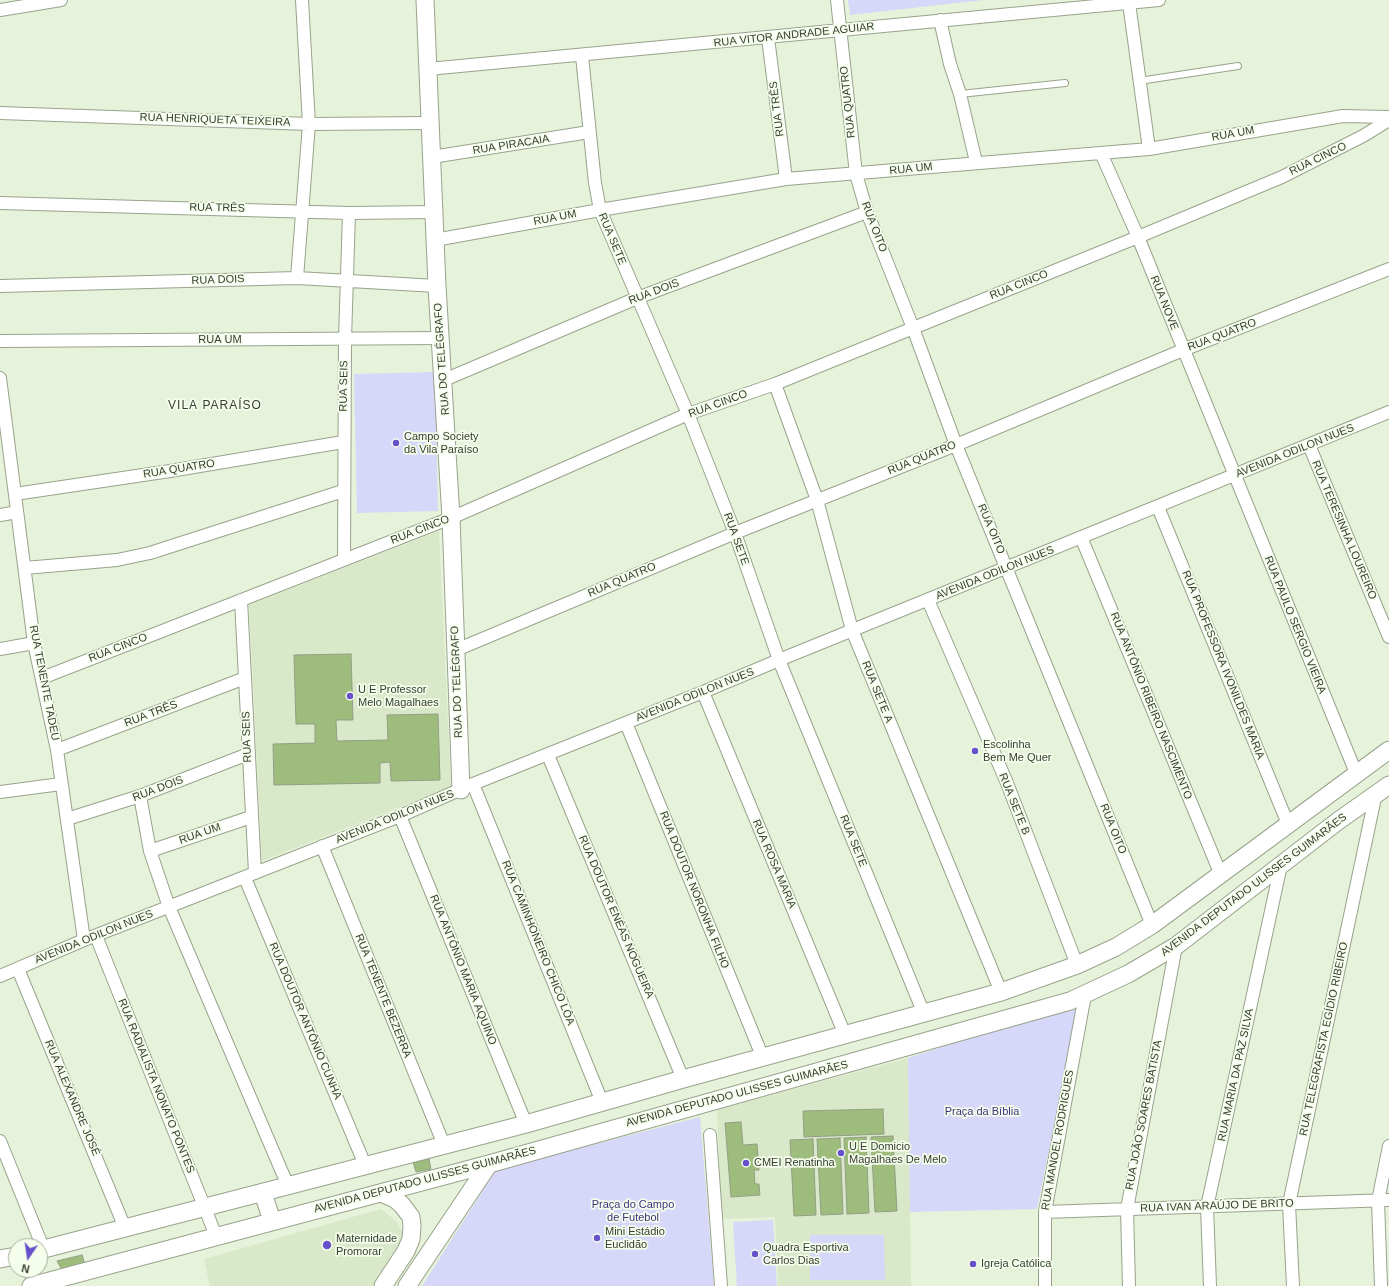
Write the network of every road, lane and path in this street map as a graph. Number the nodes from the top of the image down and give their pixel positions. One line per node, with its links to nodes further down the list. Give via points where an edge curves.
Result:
1 (61, 0): 7 (street)
2 (302, 0): 20 (street)
3 (425, 0): 13 (street, RUA DO TELÉGRAFO)
4 (837, 0): 9 (street, RUA QUATRO)
5 (1160, 0): 6 (street, RUA VITOR ANDRADE AGUIAR)
6 (1129, 3): 8 (street, RUA VITOR ANDRADE AGUIAR); 14 (street)
7 (4, 6)
8 (940, 20): 9 (street, RUA VITOR ANDRADE AGUIAR); 16 (street)
9 (840, 30): 10 (street, RUA VITOR ANDRADE AGUIAR); 26 (street, RUA QUATRO)
10 (768, 38): 11 (street, RUA VITOR ANDRADE AGUIAR); 27 (street, RUA TRÊS)
11 (582, 56): 13 (street, RUA VITOR ANDRADE AGUIAR); 21 (street, RUA SETE)
12 (1238, 66): 14 (lane)
13 (428, 70): 19 (street, RUA DO TELÉGRAFO)
14 (1139, 81): 22 (street)
15 (1065, 83): 16 (lane)
16 (960, 94): 25 (street)
17 (0, 113): 20 (street, RUA HENRIQUETA TEIXEIRA)
18 (1389, 118): 22 (street, RUA UM, via 1343,116); 34 (street, RUA CINCO, via 1343,147 1282,177)
19 (430, 123): 20 (street, RUA HENRIQUETA TEIXEIRA); 24 (street, RUA DO TELÉGRAFO)
20 (309, 124): 29 (street)
21 (589, 132): 24 (street, RUA PIRACAIA); 30 (street, RUA SETE)
22 (1149, 149): 23 (street, RUA UM)
23 (1101, 154): 25 (street, RUA UM); 34 (street, RUA NOVE)
24 (432, 157): 31 (street, RUA DO TELÉGRAFO)
25 (976, 162): 26 (street, RUA UM)
26 (856, 174): 27 (street, RUA UM); 32 (street, RUA OITO)
27 (786, 179): 30 (street, RUA UM)
28 (0, 203): 29 (street, RUA TRÊS)
29 (302, 210): 33 (street, RUA TRÊS); 37 (street)
30 (600, 210): 35 (street, RUA UM); 41 (street, RUA SETE)
31 (434, 212): 33 (street, RUA TRÊS); 35 (street, RUA DO TELÉGRAFO)
32 (867, 212): 41 (street, RUA DOIS); 42 (street, RUA OITO)
33 (349, 213): 38 (street, RUA SEIS)
34 (1138, 237): 42 (street, RUA CINCO); 46 (street, RUA NOVE)
35 (435, 240): 40 (street, RUA DO TELÉGRAFO)
36 (1389, 269): 46 (street, RUA QUATRO)
37 (297, 278): 38 (street, RUA DOIS); 39 (street, RUA DOIS)
38 (347, 280): 40 (street, RUA DOIS); 44 (street, RUA SEIS)
39 (0, 286)
40 (437, 286): 43 (street, RUA DO TELÉGRAFO)
41 (637, 298): 48 (street, RUA DOIS); 51 (street, RUA SETE)
42 (913, 328): 49 (street, RUA CINCO); 54 (street, RUA OITO)
43 (440, 338): 44 (street, RUA UM); 48 (street, RUA DO TELÉGRAFO)
44 (345, 339): 45 (street, RUA UM); 53 (street, RUA SEIS)
45 (0, 341)
46 (1183, 350): 54 (street, RUA QUATRO); 56 (street, RUA NOVE)
47 (0, 378): 50 (street, RUA TENENTE TADEU)
48 (444, 380): 63 (street, RUA DO TELÉGRAFO)
49 (775, 384): 51 (street, RUA CINCO); 59 (street, RUA SETE A)
50 (2, 413): 58 (street, RUA TENENTE TADEU)
51 (688, 414): 63 (street, RUA CINCO); 64 (street, RUA SETE)
52 (1389, 414): 55 (street, AVENIDA ODILON NUES)
53 (343, 442): 57 (street, RUA SEIS); 58 (street, RUA QUATRO)
54 (956, 445): 59 (street, RUA QUATRO); 68 (street, RUA OITO)
55 (1309, 445): 56 (street, AVENIDA ODILON NUES); 72 (street, RUA TERESINHA LOUREIRO)
56 (1234, 476): 60 (street, AVENIDA ODILON NUES); 85 (street, RUA PAULO SERGIO VIEIRA)
57 (342, 490): 66 (street, RUA SEIS); 67 (street, via 150,553 102,562)
58 (15, 494): 61 (street, RUA TENENTE TADEU)
59 (817, 500): 64 (street, RUA QUATRO); 71 (street, RUA SETE A)
60 (1158, 507): 65 (street, AVENIDA ODILON NUES); 96 (street, RUA PROFESSORA IVONILDES MARIA)
61 (17, 512): 62 (street); 67 (street, RUA TENENTE TADEU)
62 (0, 515)
63 (451, 518): 66 (street, RUA CINCO); 75 (street, RUA DO TELÉGRAFO)
64 (735, 533): 75 (street, RUA QUATRO); 76 (street, RUA SETE)
65 (1081, 537): 68 (street, AVENIDA ODILON NUES); 101 (street, RUA ANTÔNIO RIBEIRO NASCIMENTO)
66 (344, 559): 69 (street, RUA CINCO)
67 (25, 568): 73 (street, RUA TENENTE TADEU)
68 (1008, 568): 70 (street, AVENIDA ODILON NUES); 103 (street, RUA OITO)
69 (241, 600): 77 (street, RUA CINCO); 78 (street, RUA SEIS)
70 (928, 600): 71 (street, AVENIDA ODILON NUES); 106 (street, RUA SETE B, via 1007,783)
71 (852, 630): 76 (street, AVENIDA ODILON NUES); 109 (street, RUA SETE A)
72 (1389, 637)
73 (34, 643): 74 (street); 77 (street, RUA TENENTE TADEU)
74 (0, 649)
75 (456, 650): 87 (street, RUA DO TELÉGRAFO)
76 (779, 660): 79 (street, AVENIDA ODILON NUES); 111 (street, RUA SETE)
77 (42, 678): 81 (street, RUA TENENTE TADEU)
78 (245, 678): 81 (street, RUA TRÊS); 83 (street, RUA SEIS)
79 (703, 692): 80 (street, AVENIDA ODILON NUES); 112 (street, RUA ROSA MARIA)
80 (626, 723): 84 (street, AVENIDA ODILON NUES); 113 (street, RUA DOUTOR NORONHA FILHO)
81 (57, 750): 86 (street, RUA TENENTE TADEU)
82 (1389, 750): 85 (street)
83 (248, 754): 90 (street, RUA DOIS); 93 (street, RUA SEIS)
84 (548, 755): 87 (street, AVENIDA ODILON NUES); 115 (street, RUA DOUTOR ENÉAS NOGUEIRA)
85 (1356, 773): 91 (street)
86 (61, 784): 89 (street); 94 (street, RUA TENENTE TADEU)
87 (467, 787): 92 (street, AVENIDA ODILON NUES); 117 (street, RUA CAMINHONEIRO CHICO LÔA)
88 (1383, 789): 95 (street, AVENIDA DEPUTADO ULISSES GUIMARÃES); 129 (street, RUA TELEGRAFISTA EGÍDIO RIBEIRO)
89 (0, 792)
90 (140, 796): 94 (street, RUA DOIS); 98 (street)
91 (1322, 800): 95 (street); 96 (street)
92 (400, 816): 97 (street, AVENIDA ODILON NUES); 118 (street, RUA ANTÔNIO MARIA AQUINO)
93 (251, 817): 98 (street, RUA UM); 100 (street, RUA SEIS)
94 (67, 820): 104 (street, RUA TENENTE TADEU)
95 (1338, 821): 99 (street, AVENIDA DEPUTADO ULISSES GUIMARÃES)
96 (1288, 824): 101 (street)
97 (322, 846): 100 (street, AVENIDA ODILON NUES); 121 (street, RUA TENENTE BEZERRA)
98 (150, 850): 102 (street)
99 (1281, 865): 105 (street, AVENIDA DEPUTADO ULISSES GUIMARÃES); 130 (street, RUA MARIA DA PAZ SILVA)
100 (250, 875): 102 (street, AVENIDA ODILON NUES); 124 (street, RUA DOUTOR ANTÔNIO CUNHA)
101 (1221, 876): 103 (street)
102 (169, 907): 104 (street, AVENIDA ODILON NUES); 125 (street)
103 (1152, 925): 106 (street, via 1116,947)
104 (90, 938): 107 (street, AVENIDA ODILON NUES); 131 (street, RUA RADIALISTA NONATO PONTES)
105 (1176, 946): 110 (street, AVENIDA DEPUTADO ULISSES GUIMARÃES); 132 (street, RUA JOÃO SOARES BATISTA)
106 (1077, 965): 109 (street)
107 (18, 969): 108 (street, AVENIDA ODILON NUES); 135 (street, RUA ALEXANDRE JOSÉ)
108 (0, 976)
109 (1001, 992): 111 (street)
110 (1085, 995): 116 (street, AVENIDA DEPUTADO ULISSES GUIMARÃES, via 1052,1007); 133 (street, RUA MANOEL RODRIGUES)
111 (924, 1014): 112 (street)
112 (845, 1035): 113 (street)
113 (763, 1058): 114 (street)
114 (722, 1069): 115 (street); 116 (street)
115 (683, 1079): 117 (street)
116 (730, 1095): 123 (street, AVENIDA DEPUTADO ULISSES GUIMARÃES)
117 (602, 1102): 118 (street)
118 (526, 1124): 121 (street)
119 (710, 1135): 142 (street)
120 (0, 1141): 137 (street)
121 (444, 1145): 124 (street)
122 (1389, 1146): 128 (street)
123 (489, 1164): 127 (street, AVENIDA DEPUTADO ULISSES GUIMARÃES); 141 (street)
124 (366, 1165): 125 (street)
125 (288, 1186): 126 (street)
126 (263, 1193): 131 (street); 134 (street)
127 (381, 1193): 134 (street, AVENIDA DEPUTADO ULISSES GUIMARÃES); 140 (street, via 395,1199 402,1206 411,1217 412,1226 411,1239 406,1251)
128 (1384, 1201): 129 (street, RUA IVAN ARAÚJO DE BRITO); 147 (street)
129 (1289, 1204): 130 (street, RUA IVAN ARAÚJO DE BRITO); 146 (street, RUA TELEGRAFISTA EGÍDIO RIBEIRO)
130 (1207, 1207): 132 (street, RUA IVAN ARAÚJO DE BRITO); 145 (street, RUA MARIA DA PAZ SILVA)
131 (205, 1208): 135 (street); 136 (street, RUA RADIALISTA NONATO PONTES)
132 (1127, 1209): 133 (street, RUA IVAN ARAÚJO DE BRITO); 144 (street, RUA JOÃO SOARES BATISTA)
133 (1045, 1212): 143 (street, RUA MANOEL RODRIGUES)
134 (272, 1221): 136 (street, AVENIDA DEPUTADO ULISSES GUIMARÃES)
135 (125, 1228): 138 (street)
136 (216, 1236): 139 (street, AVENIDA DEPUTADO ULISSES GUIMARÃES)
137 (37, 1238)
138 (48, 1248)
139 (31, 1286)
140 (383, 1286)
141 (407, 1286)
142 (721, 1286)
143 (1045, 1286)
144 (1129, 1286)
145 (1210, 1286)
146 (1293, 1286)
147 (1381, 1286)

